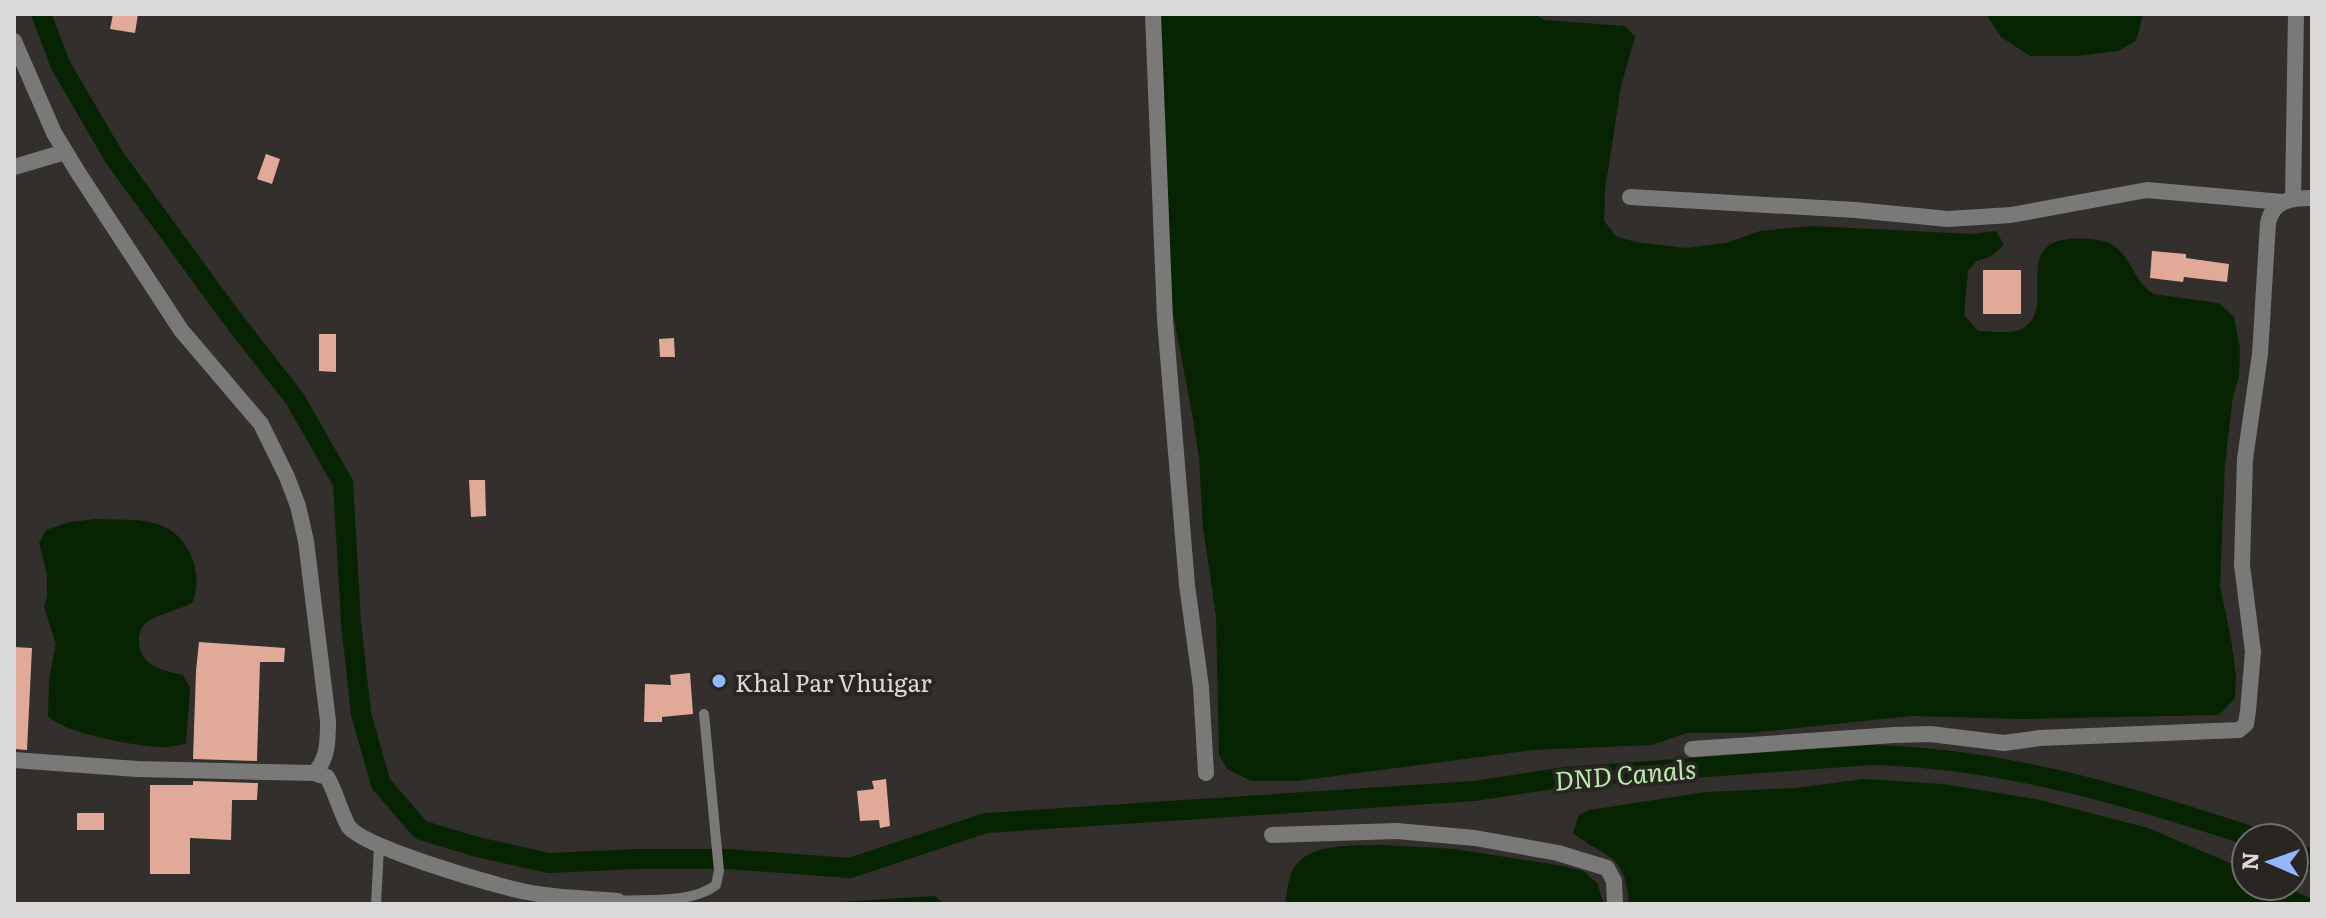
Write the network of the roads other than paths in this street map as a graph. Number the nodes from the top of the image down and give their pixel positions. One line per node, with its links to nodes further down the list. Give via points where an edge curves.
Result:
1 (1153, 14): 13 (street, via 1165,320)
2 (2296, 14): 8 (street)
3 (14, 41): 4 (street)
4 (65, 152): 5 (street); 12 (street, via 181,330 261,424 287,477 306,541 328,721 322,766)
5 (14, 167)
6 (1630, 197): 8 (street, via 1948,219 2011,215 2147,190)
7 (2312, 198): 8 (street)
8 (2288, 200): 10 (street, via 2274,207 2268,223 2260,354 2245,459 2242,565 2253,652 2246,724 2239,730 2004,743 1930,734)
9 (704, 714): 16 (lane, via 716,885 682,897)
10 (1692, 749)
11 (14, 760): 12 (street)
12 (314, 773): 15 (street, via 327,777 347,824)
13 (1206, 773)
14 (1272, 835): 18 (street, via 1397,831 1558,853 1607,868 1614,881)
15 (379, 847): 16 (street, via 529,893); 17 (lane)
16 (618, 902)
17 (376, 904)
18 (1615, 904)

